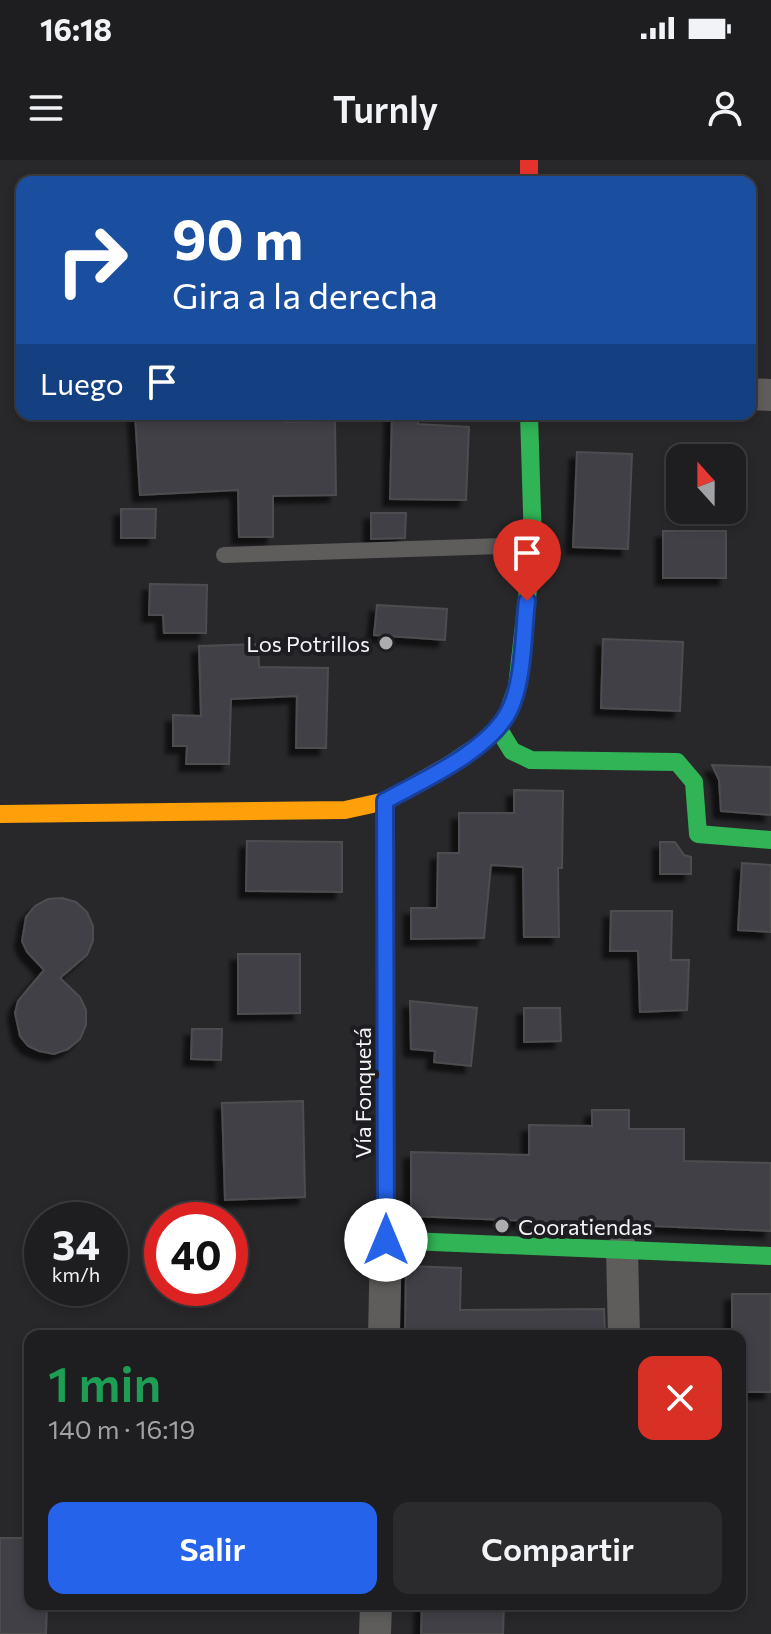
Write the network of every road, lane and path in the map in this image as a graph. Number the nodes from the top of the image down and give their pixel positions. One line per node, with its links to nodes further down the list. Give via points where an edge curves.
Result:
1 (529, 420): 2 (street)
2 (533, 545): 3 (lane); 4 (street, via 517,687)
3 (224, 555)
4 (498, 728): 5 (street, via 472,750); 7 (street, via 512,751 531,760 677,762 694,782 698,834)
5 (385, 801): 6 (street, via 332,811); 8 (street, Vía Fonquetá)
6 (0, 814)
7 (771, 840)
8 (386, 1240): 9 (street); 11 (street)
9 (622, 1250): 10 (street); 12 (street)
10 (771, 1256)
11 (384, 1330)
12 (624, 1330)
13 (376, 1610): 14 (street)
14 (375, 1634)

